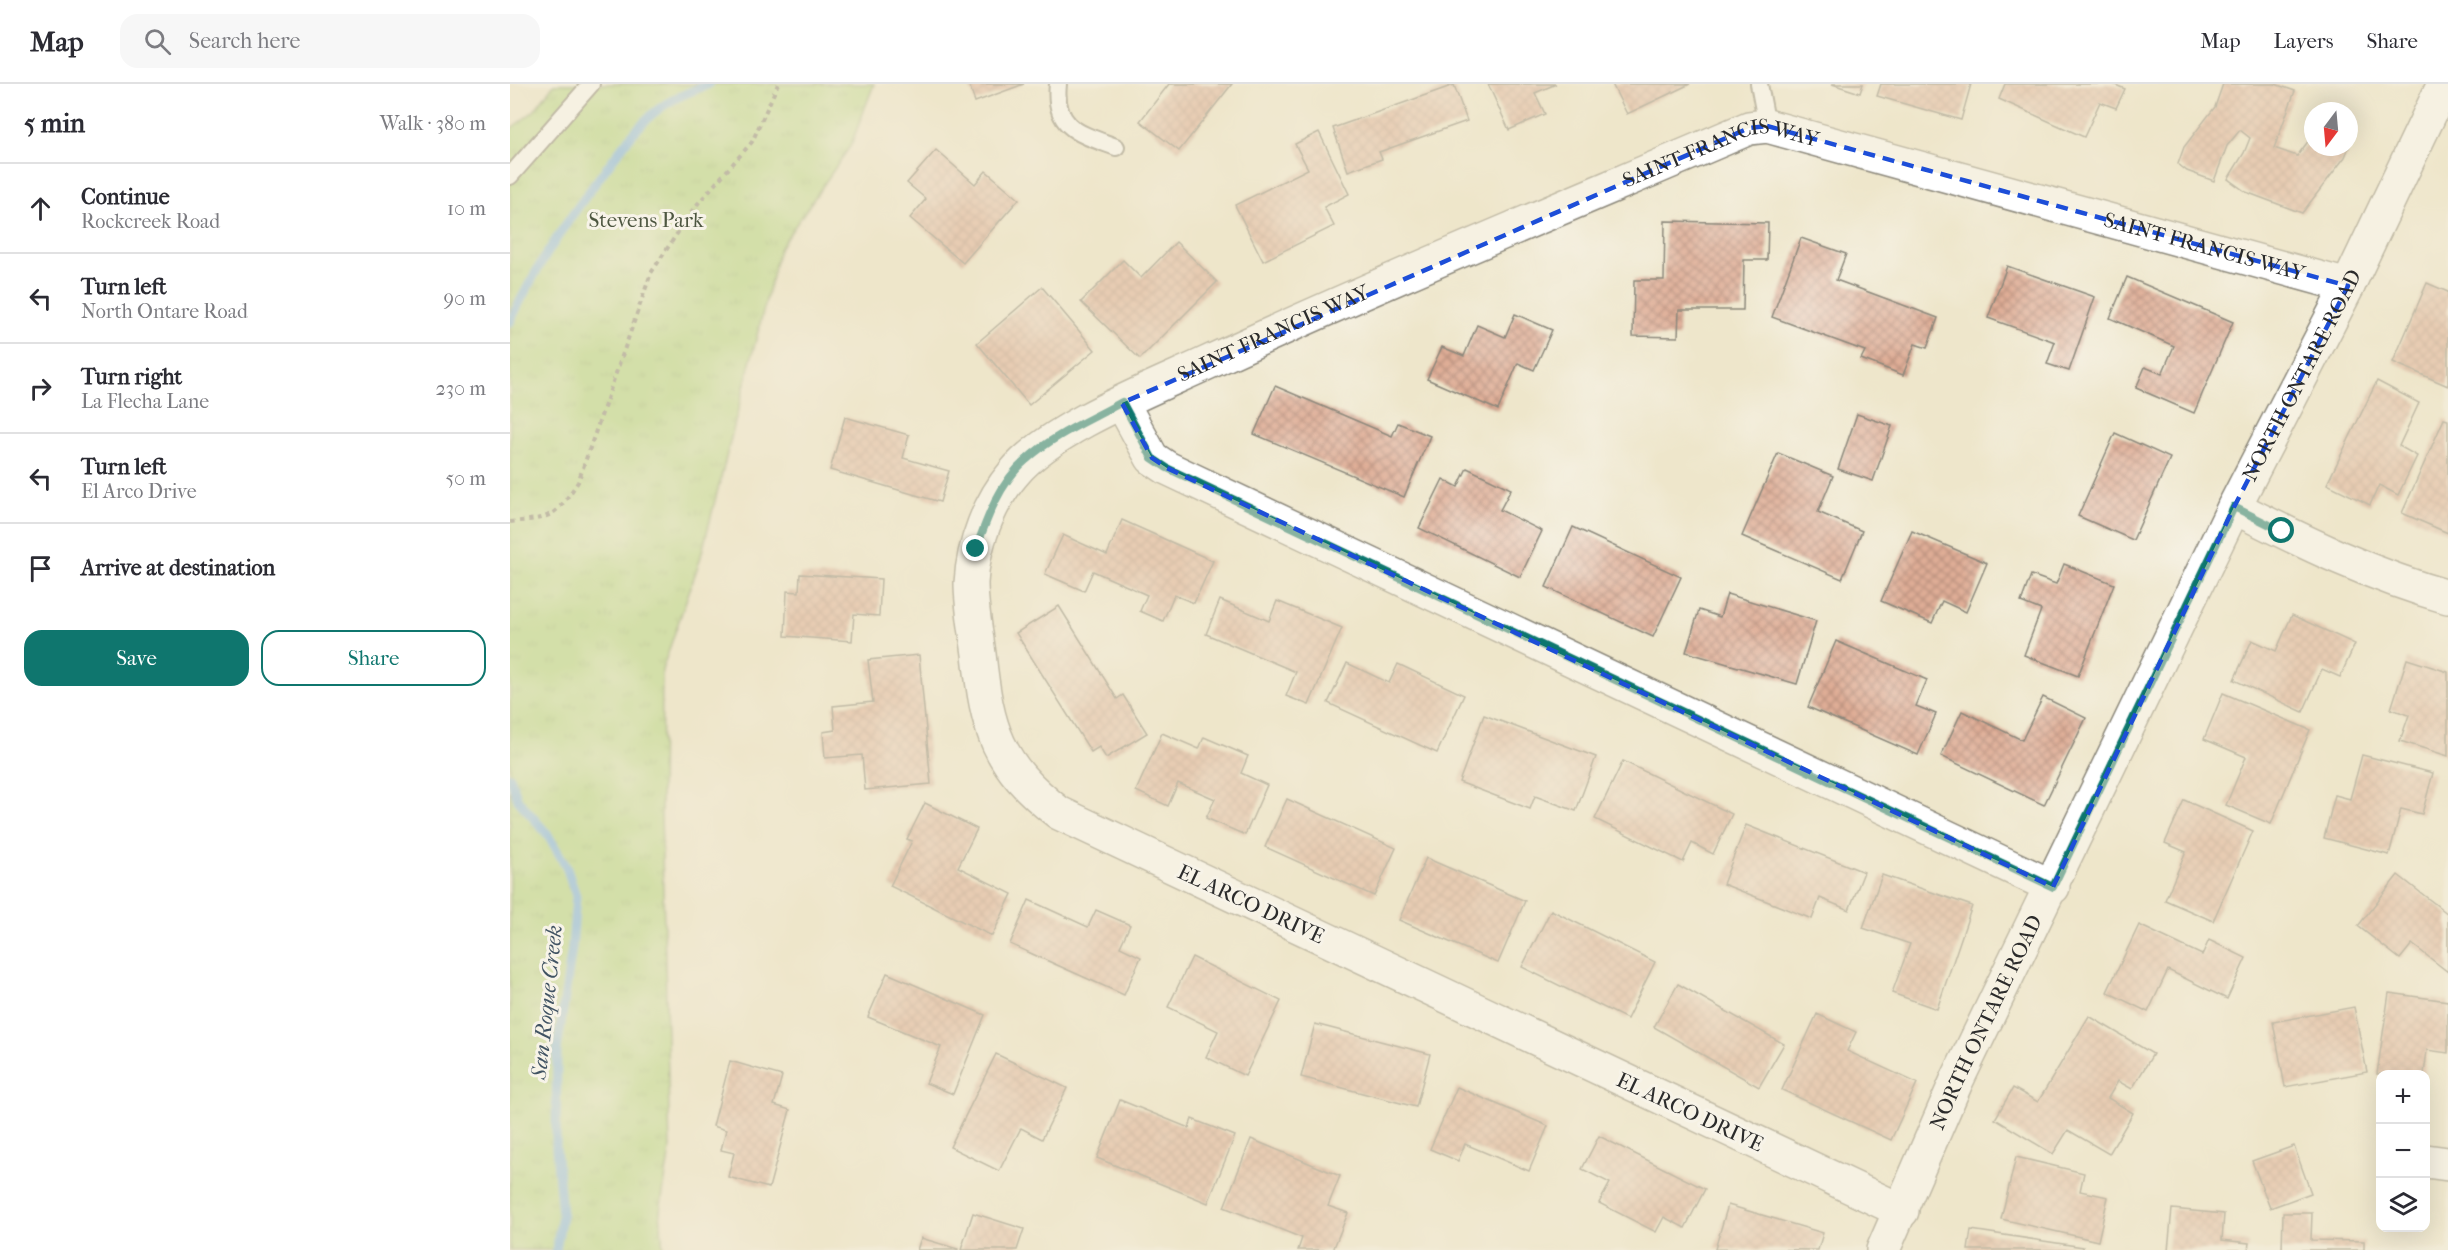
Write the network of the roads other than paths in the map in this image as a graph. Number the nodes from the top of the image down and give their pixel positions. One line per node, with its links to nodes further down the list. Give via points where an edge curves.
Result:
1 (591, 84): 7 (lane)
2 (1058, 84): 6 (lane, via 1056,103 1073,131)
3 (1759, 84): 5 (lane)
4 (2444, 84): 8 (street, NORTH ONTARE ROAD)
5 (1767, 126): 8 (street, SAINT FRANCIS WAY); 9 (street, SAINT FRANCIS WAY, via 1738,132 1280,329)
6 (1116, 147)
7 (510, 176)
8 (2348, 286): 10 (street, NORTH ONTARE ROAD)
9 (1122, 402): 12 (street, via 1152,458 1167,468); 15 (street, EL ARCO DRIVE, via 1025,460 990,511 976,549 971,584 984,704 994,736 1010,766 1032,792 1059,813)
10 (2234, 507): 11 (street, via 2311,546); 12 (street, NORTH ONTARE ROAD)
11 (2448, 597)
12 (2053, 887): 15 (street, NORTH ONTARE ROAD, via 1958,1080)
13 (2430, 1162): 14 (street)
14 (2448, 1164)
15 (1902, 1211): 16 (street, NORTH ONTARE ROAD)
16 (1883, 1250)

